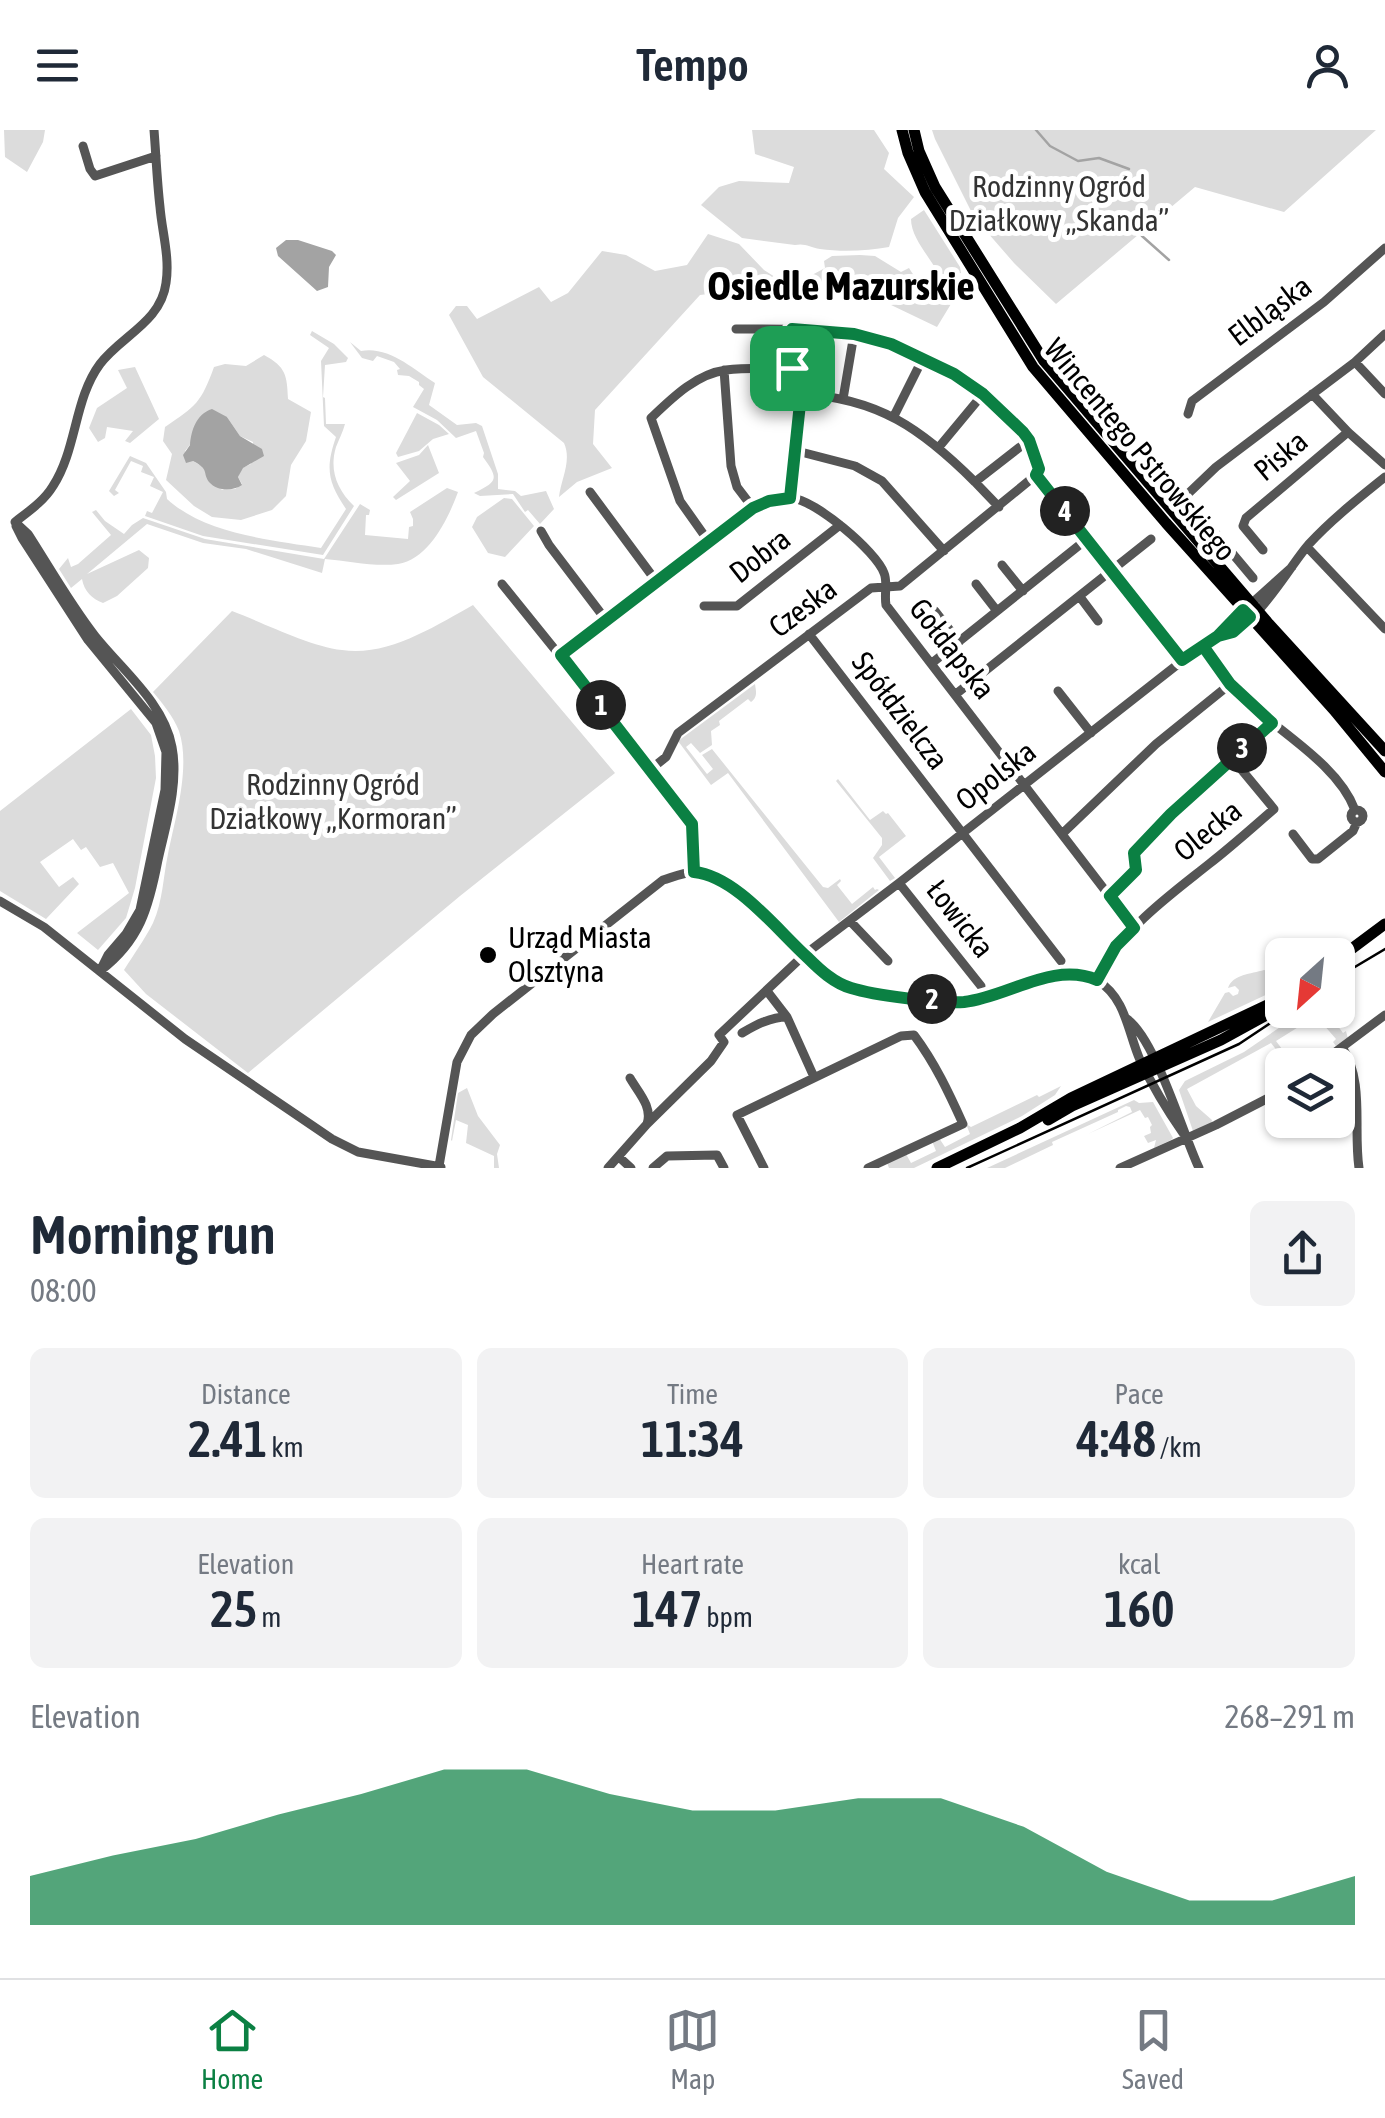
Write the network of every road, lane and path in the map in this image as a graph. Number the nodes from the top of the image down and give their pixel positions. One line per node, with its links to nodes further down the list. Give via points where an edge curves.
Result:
1 (154, 130): 5 (street)
2 (902, 130): 20 (main road, Wincentego Pstrowskiego, via 925,192 1033,367)
3 (914, 130): 20 (main road, Wincentego Pstrowskiego, via 930,178)
4 (83, 146): 5 (street, via 95,176)
5 (156, 156): 95 (street, via 164,294 146,322 102,360 62,471 15,522 94,635 159,712 173,750 173,784 149,906 134,936)
6 (1385, 248): 21 (street, Elbląska, via 1192,401)
7 (736, 329): 8 (street)
8 (792, 329): 9 (street); 13 (street)
9 (854, 334): 11 (street); 19 (street)
10 (1385, 334): 12 (street)
11 (923, 358): 16 (street); 22 (street)
12 (1354, 362): 17 (street); 18 (street)
13 (792, 368): 14 (street); 15 (street, via 793,390)
14 (724, 370): 35 (street, via 731,466); 41 (street, via 699,379 651,418 680,501)
15 (801, 394): 19 (street); 26 (street)
16 (983, 394): 24 (street); 25 (street)
17 (1312, 394): 23 (street); 32 (street)
18 (1385, 394)
19 (843, 398): 22 (street)
20 (1075, 408): 36 (main road, Wincentego Pstrowskiego); 57 (main road, Wincentego Pstrowskiego)
21 (1188, 414)
22 (894, 416): 25 (street)
23 (1348, 432): 27 (street); 43 (street, Piska, via 1246,518 1243,526)
24 (1029, 440): 28 (street); 30 (street)
25 (939, 448): 30 (street)
26 (797, 451): 33 (street); 44 (street, via 855,466 882,481)
27 (1385, 465)
28 (1036, 475): 34 (street, Czeska); 39 (street)
29 (1385, 477): 42 (street, Opolska)
30 (976, 482): 34 (street)
31 (590, 492): 50 (street)
32 (1184, 497): 36 (street); 49 (street)
33 (790, 498): 35 (street); 37 (street, Gołdapska)
34 (998, 507): 44 (street, Czeska)
35 (753, 508): 41 (street)
36 (1171, 510): 57 (main road, Wincentego Pstrowskiego)
37 (840, 525): 53 (street, Gołdapska, via 884,571); 56 (street, Dobra, via 737,606)
38 (542, 531): 60 (street)
39 (1087, 538): 47 (street); 48 (street)
40 (1151, 540): 48 (street)
41 (708, 542): 50 (street)
42 (1307, 546): 57 (street, Opolska, via 1275,593); 62 (street)
43 (1263, 550)
44 (944, 551): 53 (street, Czeska, via 900,586)
45 (1040, 560): 47 (street)
46 (1002, 564): 54 (street)
47 (1047, 570): 54 (street)
48 (1113, 571): 55 (street); 67 (street)
49 (1254, 578)
50 (656, 582): 60 (street)
51 (502, 584): 66 (street)
52 (976, 584): 59 (street)
53 (885, 588): 63 (street, Czeska, via 871,588); 68 (street, Gołdapska, via 886,605)
54 (1022, 591): 59 (street)
55 (1080, 596): 61 (street); 71 (street)
56 (704, 606)
57 (1250, 610): 65 (street, Opolska); 74 (main road, Wincentego Pstrowskiego); 77 (main road, Wincentego Pstrowskiego)
58 (935, 611): 64 (street)
59 (997, 611): 64 (street)
60 (606, 620): 66 (street)
61 (1098, 621)
62 (1385, 629)
63 (809, 634): 76 (street, Czeska, via 678,733); 80 (street, Spółdzielcza)
64 (959, 642): 68 (street)
65 (1203, 646): 67 (street, Opolska); 69 (street)
66 (561, 655): 76 (street)
67 (1182, 660): 73 (street, Opolska)
68 (932, 664): 71 (street, Gołdapska)
69 (1230, 684): 72 (street); 79 (street)
70 (1058, 691): 73 (street)
71 (956, 694): 78 (street, Gołdapska)
72 (1272, 723): 75 (street); 81 (street, via 1350,796 1356,816 1352,831 1318,858)
73 (1091, 733): 78 (street, Opolska)
74 (1385, 751)
75 (1232, 757): 84 (street, via 1134,853 1136,870); 88 (street, Olecka, via 1274,809)
76 (651, 770): 82 (street, via 692,824)
77 (1385, 772)
78 (1024, 786): 79 (street, Gołdapska); 80 (street, Opolska)
79 (1063, 833): 84 (street, Gołdapska)
80 (962, 834): 83 (street, Opolska); 94 (street, Spółdzielcza)
81 (1293, 834)
82 (694, 872): 91 (street, via 740,894); 112 (street, via 664,880 471,1035 457,1062)
83 (900, 883): 86 (street, Opolska); 97 (street, Łowicka)
84 (1110, 896): 88 (street, Gołdapska)
85 (0, 901): 95 (street)
86 (850, 921): 91 (street, Opolska); 93 (street)
87 (1385, 924): 90 (main road)
88 (1134, 928): 96 (street, Olecka)
89 (1385, 934): 92 (main road)
90 (1355, 946)
91 (804, 955): 96 (street, via 850,988 945,1002 984,998 1063,974); 98 (street, Opolska)
92 (1355, 956)
93 (888, 961)
94 (1061, 961)
95 (100, 971): 112 (street, via 185,1039 332,1139 358,1152)
96 (1097, 980): 105 (street, via 1114,996)
97 (981, 986)
98 (767, 990): 102 (street); 109 (street, via 719,1035 724,1042 711,1061)
99 (1265, 1007): 105 (main road)
100 (1265, 1015): 105 (main road)
101 (1385, 1015): 104 (street)
102 (787, 1017): 103 (street); 106 (street)
103 (742, 1033)
104 (1342, 1047): 113 (street, via 1356,1082)
105 (1150, 1066): 110 (street); 120 (main road, via 1071,1098); 121 (main road)
106 (814, 1077): 118 (street, via 737,1115); 119 (street, via 901,1036 914,1035 928,1054 963,1124)
107 (630, 1078): 109 (street, via 648,1108)
108 (1265, 1101): 110 (street)
109 (648, 1124): 111 (street)
110 (1184, 1136): 122 (street); 123 (street)
111 (620, 1157): 114 (street); 115 (street)
112 (441, 1167)
113 (1356, 1167)
114 (608, 1168)
115 (631, 1168)
116 (653, 1168): 117 (street, via 678,1154 717,1155)
117 (724, 1168)
118 (764, 1168)
119 (868, 1168)
120 (936, 1168)
121 (952, 1168)
122 (1120, 1168)
123 (1199, 1168)

